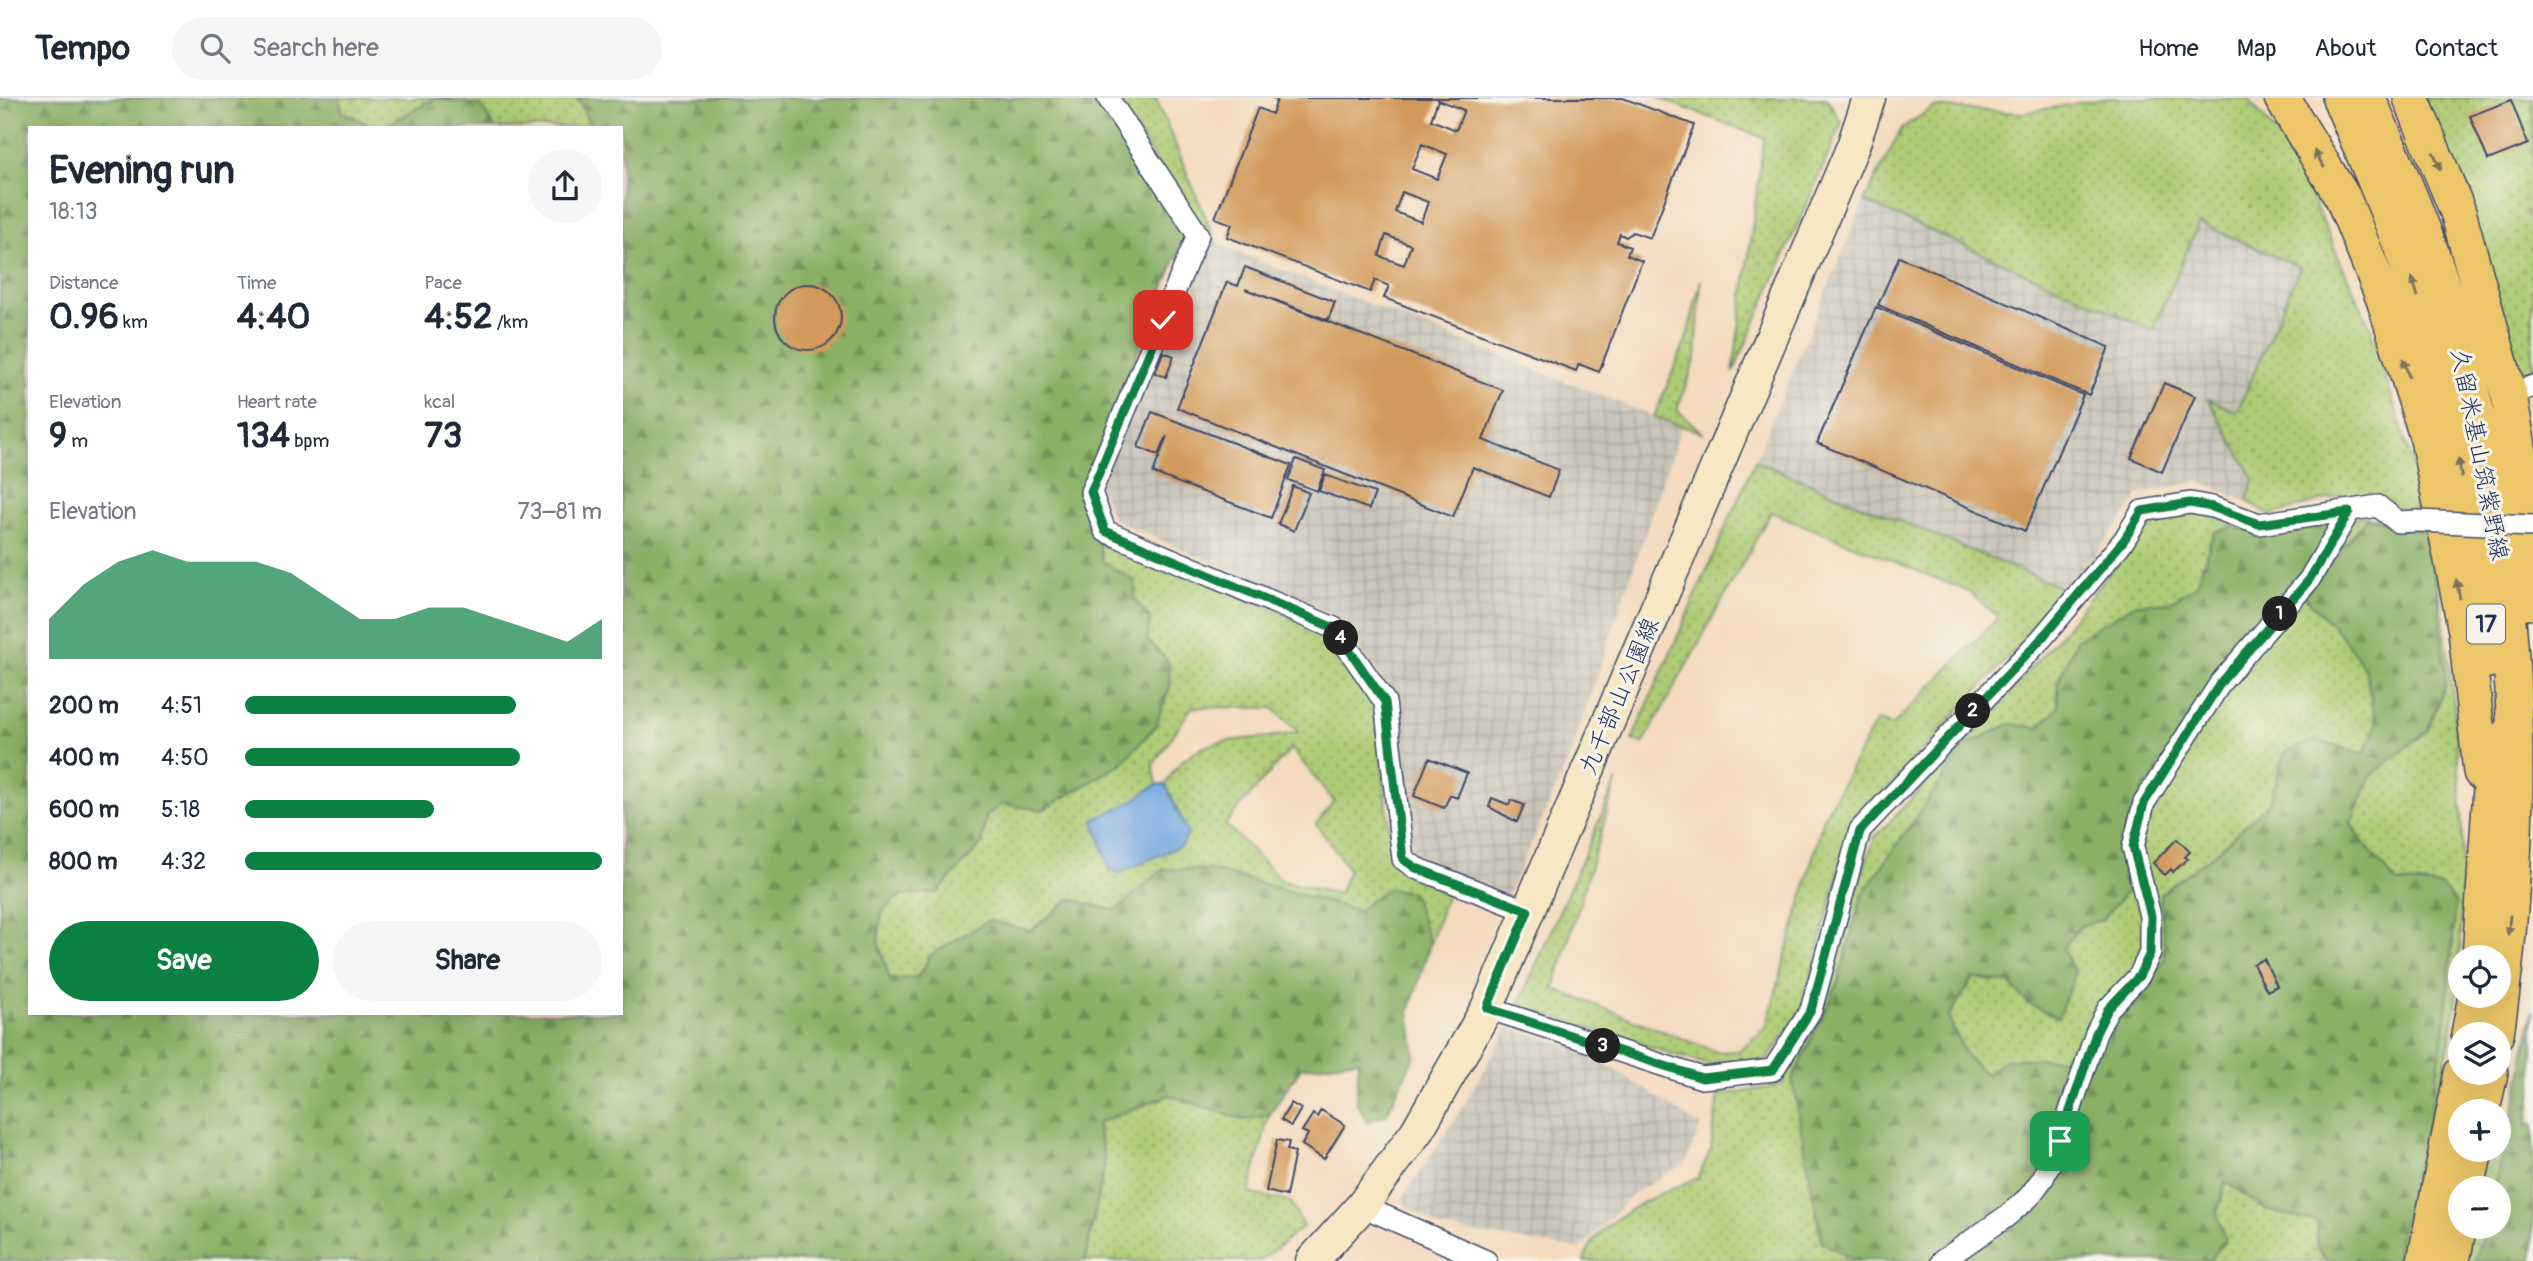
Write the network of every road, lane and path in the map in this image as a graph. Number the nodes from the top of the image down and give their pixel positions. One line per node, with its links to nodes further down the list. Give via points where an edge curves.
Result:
1 (1108, 98): 11 (street, via 1198,234 1091,492 1105,531 1334,628 1385,702 1403,859)
2 (1869, 98): 11 (main road, 九千部山公園線, via 1853,146)
3 (2282, 98): 10 (main road, one-way to 3, via 2466,631 2428,439 2384,299 2343,198)
4 (2340, 98): 10 (main road, 久留米基山筑紫野線 / 17, one-way to 4, via 2485,607 2448,399 2412,277)
5 (2368, 98): 10 (main road, 久留米基山筑紫野線 / 17, via 2437,269 2474,395 2509,599 2517,709)
6 (2411, 98): 7 (main road, one-way to 7, via 2458,212)
7 (2521, 390): 10 (main road, via 2532,707 2526,803)
8 (2349, 512): 9 (street, bridge, via 2378,506 2398,522); 13 (street, via 2259,524 2190,503 2142,511 2124,540 2058,619 1860,831 1811,1010 1773,1070 1702,1078); 20 (street, via 2309,580 2221,682 2144,803 2133,847 2151,916 2150,953 2139,976 2108,1009 2096,1033 2043,1178 2007,1216)
9 (2533, 526)
10 (2502, 854): 12 (main road, 久留米基山筑紫野線 / 17); 14 (main road, 久留米基山筑紫野線 / 17, one-way to 14)
11 (1528, 911): 13 (main road, 九千部山公園線)
12 (2483, 945)
13 (1487, 1008): 16 (main road, 九千部山公園線, via 1417,1131)
14 (2496, 1022)
15 (2460, 1085): 21 (main road)
16 (1362, 1206): 18 (main road, 九千部山公園線); 19 (street)
17 (2456, 1239): 22 (main road)
18 (1312, 1261)
19 (1486, 1261)
20 (1942, 1261)
21 (2425, 1261)
22 (2452, 1261)

